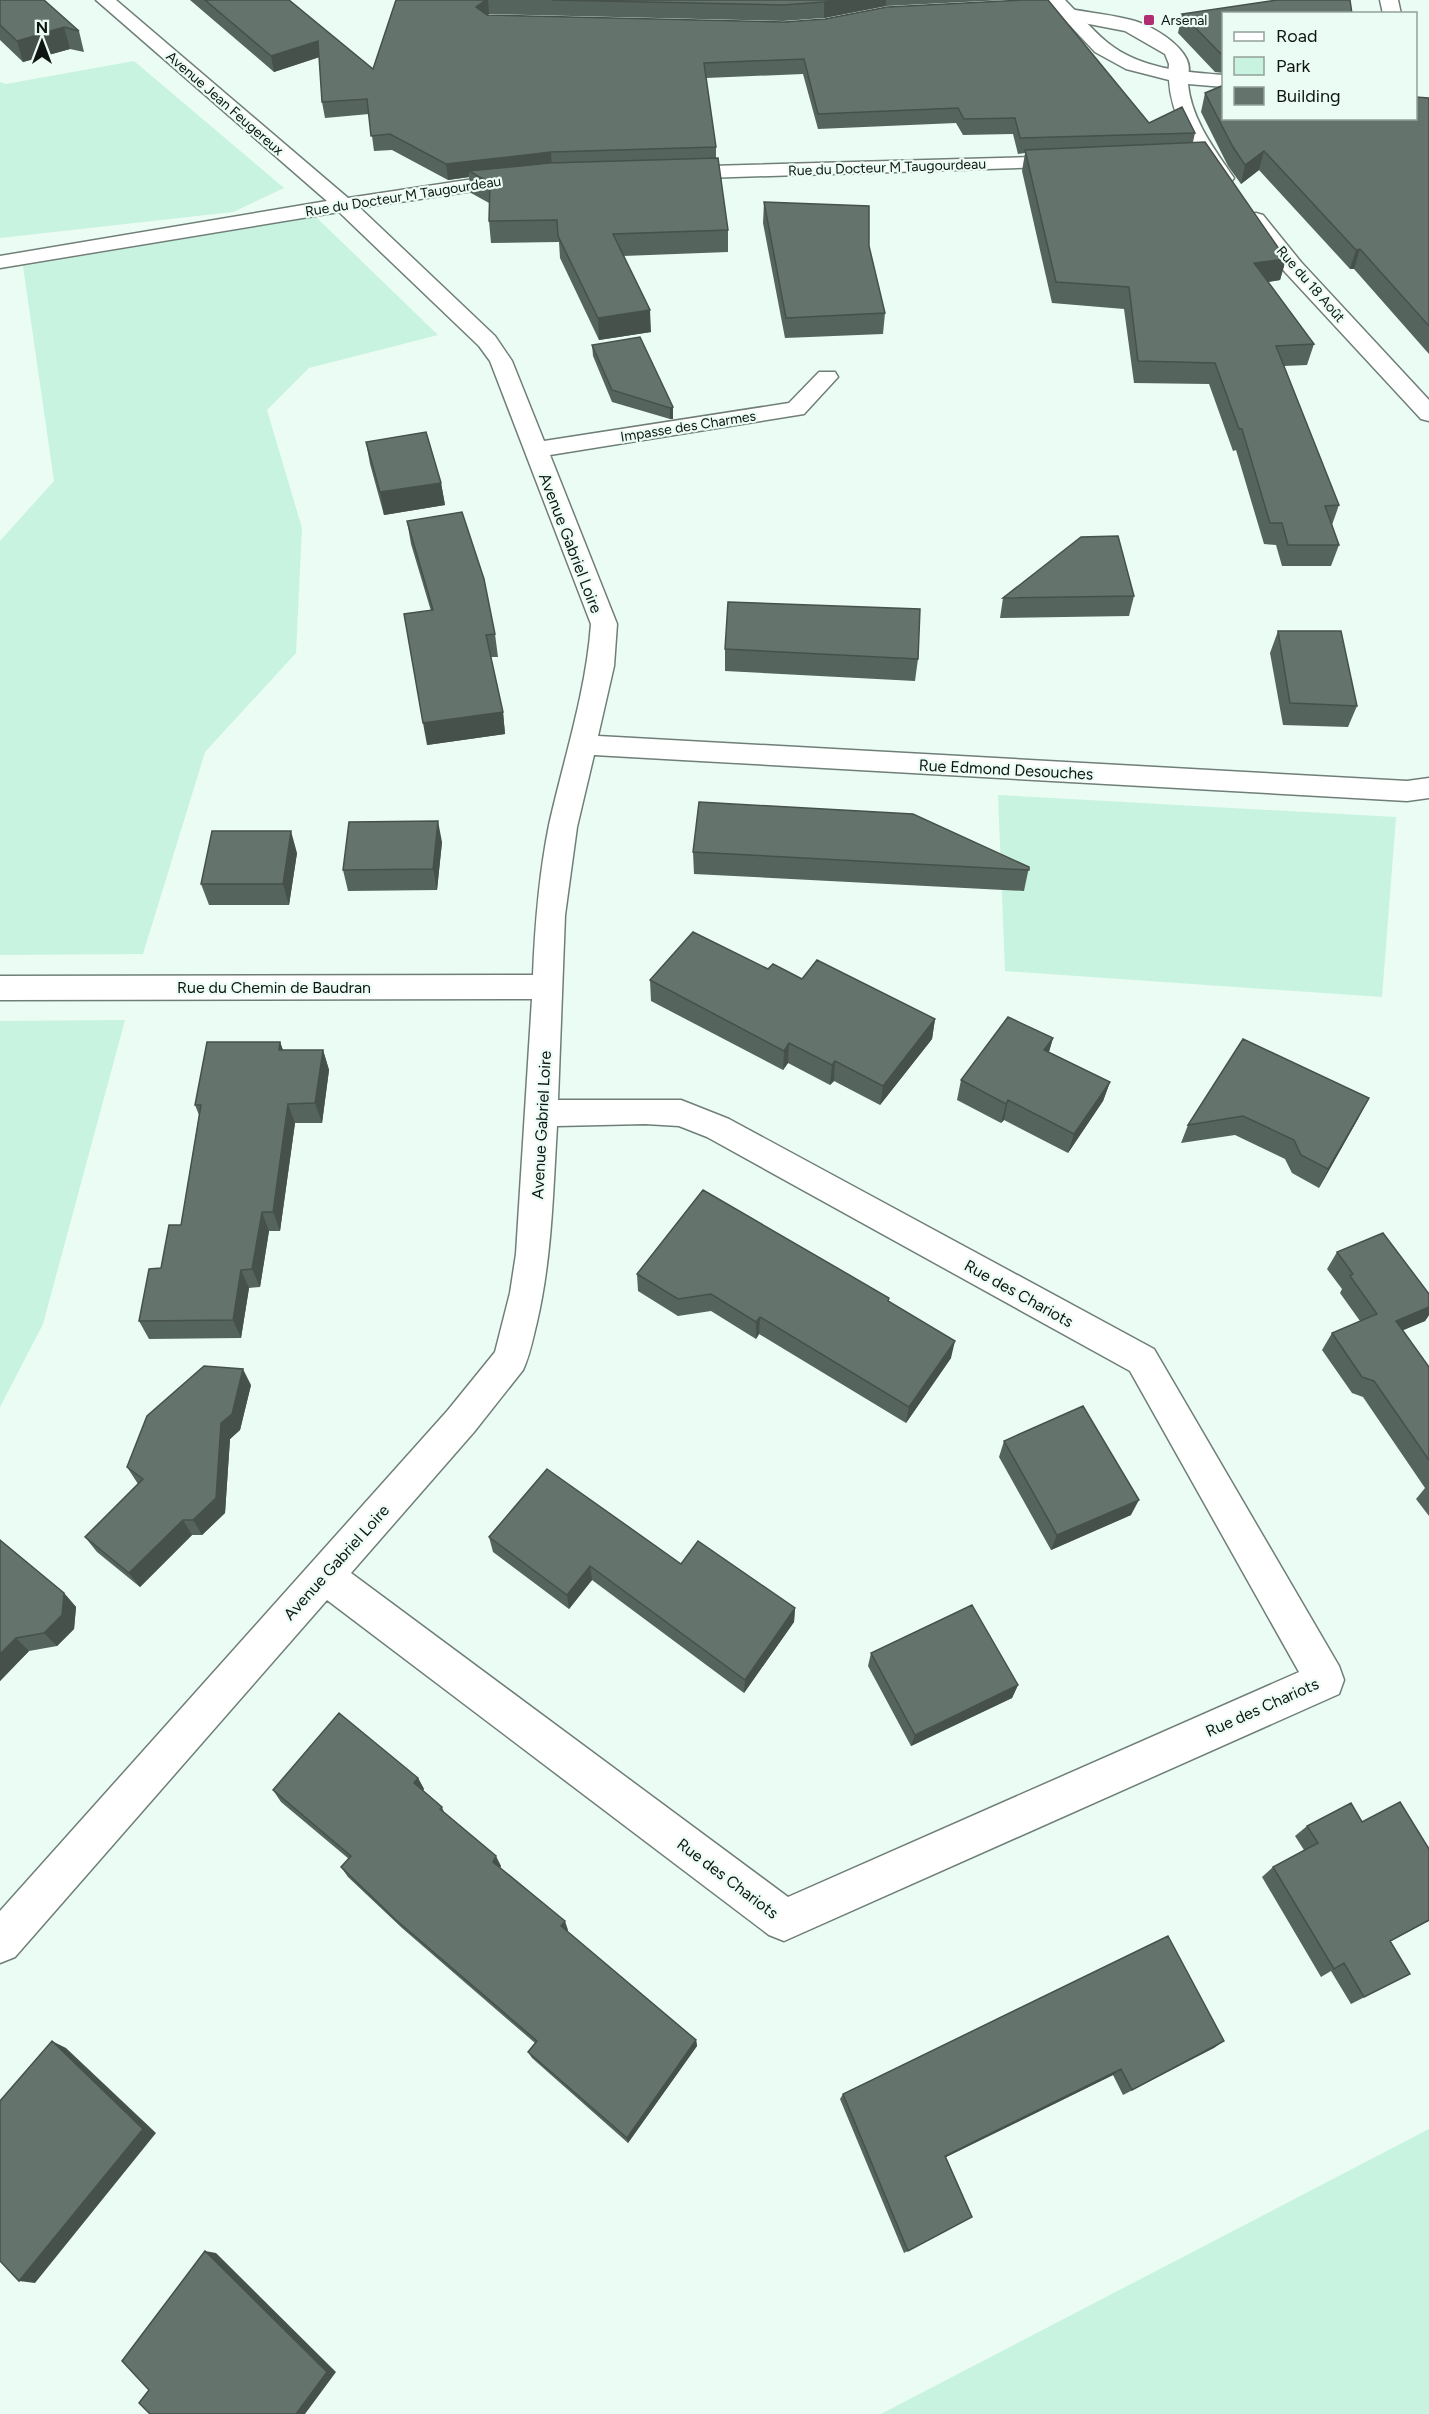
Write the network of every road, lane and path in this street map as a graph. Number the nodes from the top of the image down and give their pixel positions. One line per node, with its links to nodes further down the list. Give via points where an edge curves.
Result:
1 (105, 0): 11 (street, Avenue Jean Feugereux)
2 (1062, 7): 3 (street); 4 (street, via 1102,48 1134,65); 4 (street, Rue du 18 Août, via 1131,26 1173,51 1179,64)
3 (1034, 8)
4 (1178, 77): 5 (street); 6 (street, Rue du 18 Août, via 1178,92)
5 (1222, 81)
6 (1206, 154): 7 (street); 14 (street, Rue du 18 Août, via 1293,267)
7 (1182, 155)
8 (1088, 161): 9 (street, Rue du Docteur M Taugourdeau)
9 (659, 173)
10 (532, 177): 11 (street, Rue du Docteur M Taugourdeau)
11 (344, 205): 12 (street, Rue du Docteur M Taugourdeau); 15 (street, Avenue Gabriel Loire, via 487,341 501,361)
12 (0, 262)
13 (828, 377): 15 (street, Impasse des Charmes, via 796,409)
14 (1429, 414)
15 (535, 450): 16 (street, Avenue Gabriel Loire, via 604,624 601,666)
16 (583, 745): 17 (street, Rue Edmond Desouches, via 1395,790); 18 (street, Avenue Gabriel Loire, via 561,838 550,915)
17 (1429, 788)
18 (548, 987): 19 (street, Rue du Chemin de Baudran); 20 (street, Avenue Gabriel Loire)
19 (0, 988)
20 (542, 1113): 21 (street, Avenue Gabriel Loire, via 533,1254 511,1359); 21 (street, Rue des Chariots, via 681,1113 718,1128 1142,1360 1325,1680 784,1920)
21 (324, 1575): 22 (street, Avenue Gabriel Loire)
22 (0, 1942)

